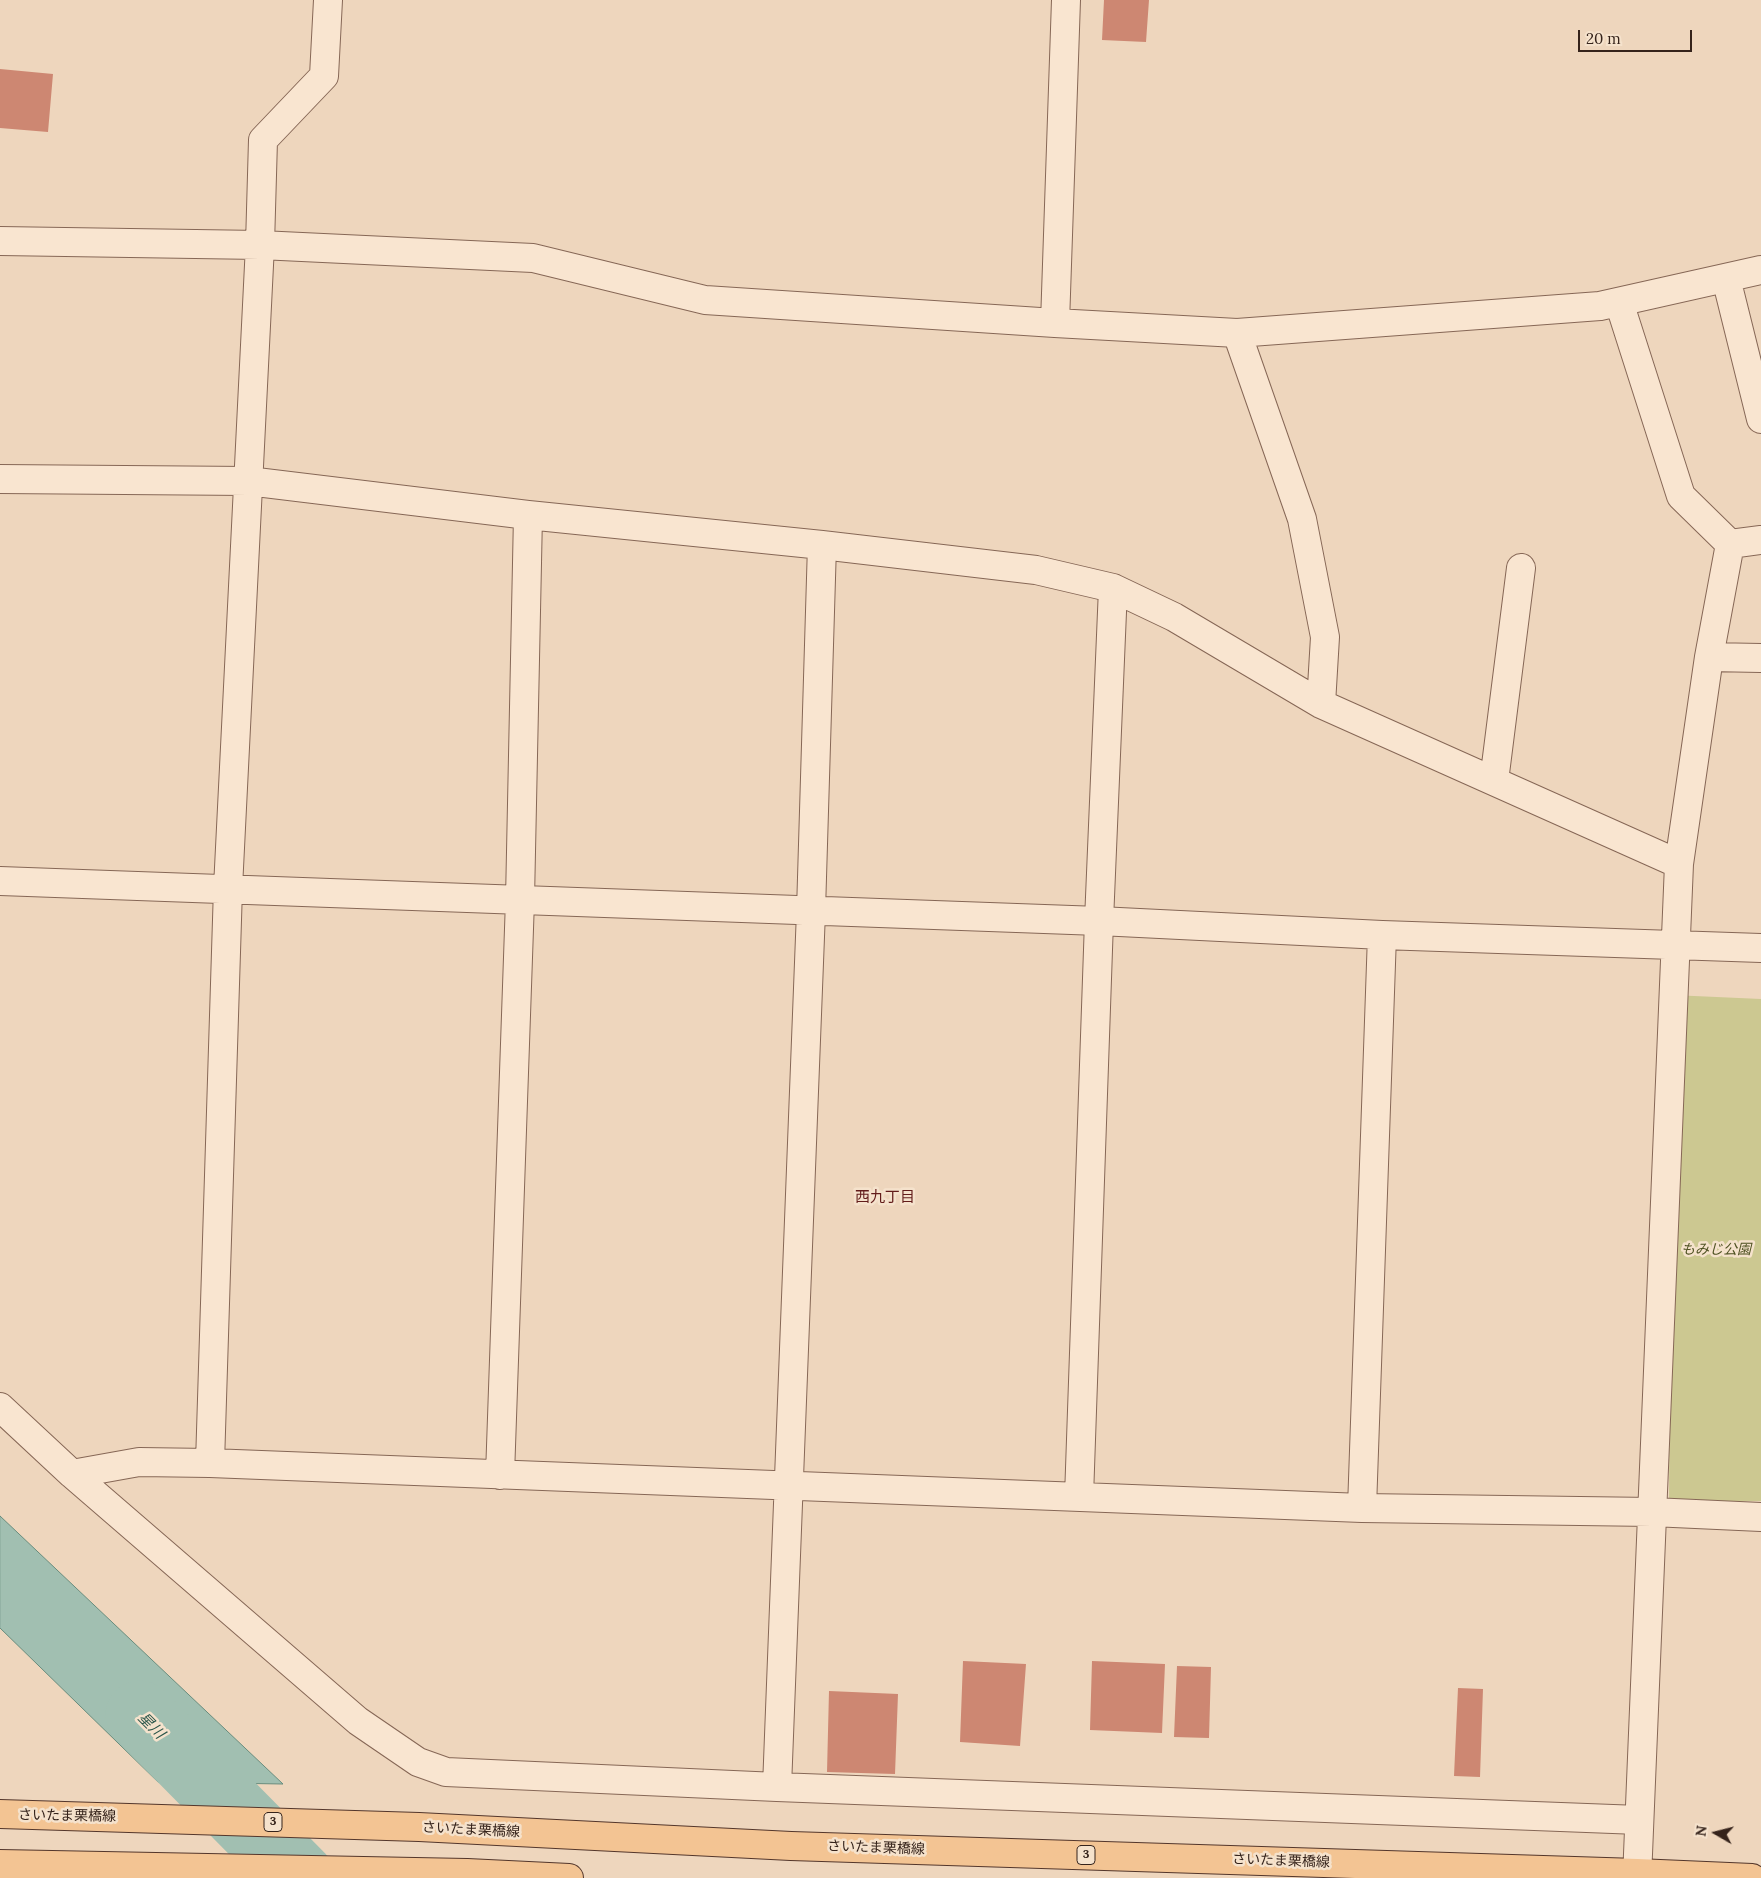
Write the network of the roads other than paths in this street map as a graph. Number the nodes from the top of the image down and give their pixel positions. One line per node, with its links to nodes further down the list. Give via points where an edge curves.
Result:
1 (328, 0): 4 (street, via 324,76 263,140)
2 (1066, 0): 8 (street)
3 (0, 241): 4 (street)
4 (260, 245): 8 (street, via 533,258 705,300); 12 (street)
5 (1761, 270): 6 (street)
6 (1726, 278): 7 (street); 10 (street)
7 (1619, 302): 9 (street); 15 (street, via 1681,496)
8 (1055, 323): 9 (street)
9 (1237, 333): 21 (street, via 1302,519 1325,637)
10 (1761, 418)
11 (0, 478): 12 (street)
12 (248, 481): 13 (street); 25 (street)
13 (528, 515): 16 (street); 26 (street)
14 (1761, 540): 15 (street)
15 (1730, 544): 19 (street)
16 (822, 545): 18 (street, via 1036,570); 27 (street)
17 (1520, 568): 22 (street)
18 (1113, 588): 21 (street, via 1174,617); 28 (street)
19 (1709, 657): 20 (street); 23 (street)
20 (1761, 658)
21 (1321, 704): 22 (street)
22 (1494, 782): 23 (street)
23 (1679, 864): 30 (street)
24 (0, 881): 25 (street)
25 (228, 888): 26 (street); 33 (street)
26 (520, 900): 27 (street); 35 (street)
27 (811, 911): 28 (street); 36 (street)
28 (1099, 921): 29 (street); 37 (street)
29 (1382, 935): 30 (street); 38 (street)
30 (1675, 944): 31 (street); 39 (street)
31 (1761, 948)
32 (0, 1407): 34 (street)
33 (210, 1463): 34 (street, via 139,1462); 35 (street)
34 (72, 1474): 41 (street, via 358,1721 418,1762 446,1772)
35 (500, 1475): 36 (street)
36 (788, 1487): 37 (street); 41 (street)
37 (1079, 1497): 38 (street)
38 (1362, 1508): 39 (street)
39 (1652, 1512): 40 (street); 43 (street)
40 (1761, 1517)
41 (777, 1787): 43 (street)
42 (0, 1814): 45 (main road, さいたま栗橋線 / 3, via 419,1827 811,1846)
43 (1639, 1820): 45 (street)
44 (0, 1864): 46 (main road)
45 (1637, 1875): 47 (main road, さいたま栗橋線 / 3)
46 (569, 1878)
47 (1752, 1878)

